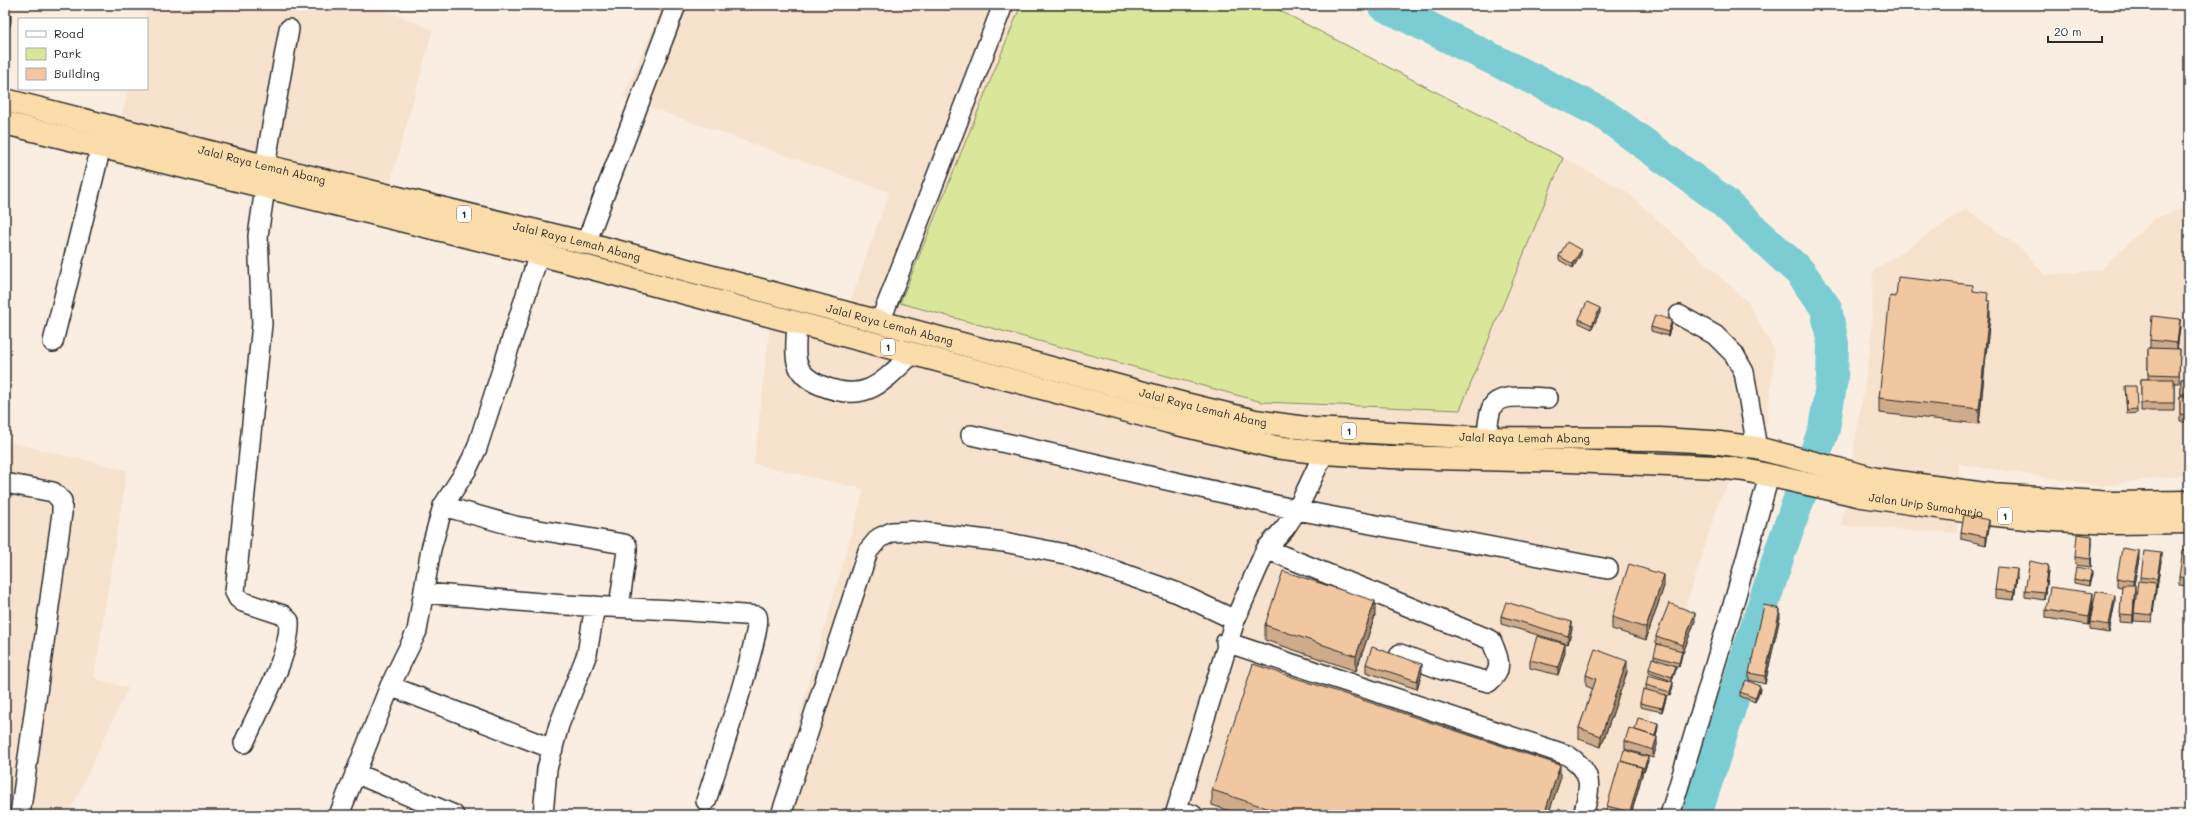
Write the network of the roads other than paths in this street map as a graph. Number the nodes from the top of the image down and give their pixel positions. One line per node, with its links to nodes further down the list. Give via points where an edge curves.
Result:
1 (676, 5): 8 (street)
2 (1003, 5): 12 (street)
3 (289, 29): 7 (street)
4 (5, 100): 7 (highway, Jalal Raya Lemah Abang / 1)
5 (5, 123): 6 (highway, Jalal Raya Lemah Abang / 1)
6 (101, 147): 7 (highway, Jalal Raya Lemah Abang / 1); 13 (street)
7 (265, 177): 8 (highway, Jalal Raya Lemah Abang / 1); 9 (highway, Jalal Raya Lemah Abang / 1); 37 (street, via 258,236 262,324 235,592 243,602 283,615 289,621 290,628 286,648)
8 (586, 243): 12 (highway, Jalal Raya Lemah Abang / 1)
9 (539, 254): 11 (highway, Jalal Raya Lemah Abang / 1); 25 (street, via 477,448 468,469)
10 (1679, 315): 18 (street, via 1715,335 1734,354 1744,372)
11 (797, 322): 14 (highway, Jalal Raya Lemah Abang / 1); 14 (street, via 797,362 803,374 813,382 832,390 854,394 870,390 882,384)
12 (880, 322): 17 (highway, Jalal Raya Lemah Abang / 1, via 1255,421 1313,429)
13 (53, 342)
14 (912, 354): 19 (highway, Jalal Raya Lemah Abang / 1, via 1209,432 1275,447)
15 (1548, 398): 17 (street, via 1498,400 1492,407)
16 (971, 435): 26 (street)
17 (1486, 438): 18 (highway, Jalal Raya Lemah Abang / 1, via 1660,439)
18 (1757, 448): 20 (highway, Jalal Raya Lemah Abang / 1)
19 (1324, 453): 21 (highway, Jalal Raya Lemah Abang / 1, via 1717,467); 26 (street)
20 (1788, 456): 22 (highway, Jalan Urip Sumaharjo / 1)
21 (1777, 478): 22 (highway, Jalan Urip Sumaharjo / 1); 48 (street, via 1736,595)
22 (1824, 478): 24 (highway, Jalan Urip Sumaharjo / 1, via 1904,484 1992,495 2113,503); 27 (highway, Jalan Urip Sumaharjo / 1, via 1916,505 2035,519 2114,523)
23 (5, 483): 42 (street, via 53,492 62,501)
24 (2189, 502)
25 (443, 506): 30 (street, via 431,549); 32 (street, via 515,526 624,544 628,551)
26 (1298, 510): 28 (street); 29 (street)
27 (2189, 522)
28 (1266, 549): 33 (street); 35 (street, via 1491,640 1500,660 1496,677 1489,682 1443,670)
29 (1608, 569)
30 (424, 593): 31 (street); 36 (street, via 417,631)
31 (595, 606): 32 (street); 38 (street, via 587,654)
32 (619, 607): 40 (street, via 754,615 758,618 752,651)
33 (1235, 620): 34 (street); 46 (street, via 1178,593 1070,555 1004,542 912,531 892,532 879,538 868,551)
34 (1226, 642): 41 (street); 47 (street, via 1567,755 1580,763 1588,774 1588,798)
35 (1400, 654)
36 (390, 686): 38 (street); 39 (street)
37 (244, 743)
38 (552, 749): 45 (street, via 547,769)
39 (355, 774): 43 (street); 44 (street)
40 (706, 801)
41 (1182, 813)
42 (20, 815)
43 (339, 815)
44 (454, 815)
45 (543, 815)
46 (781, 815)
47 (1583, 815)
48 (1670, 815)

